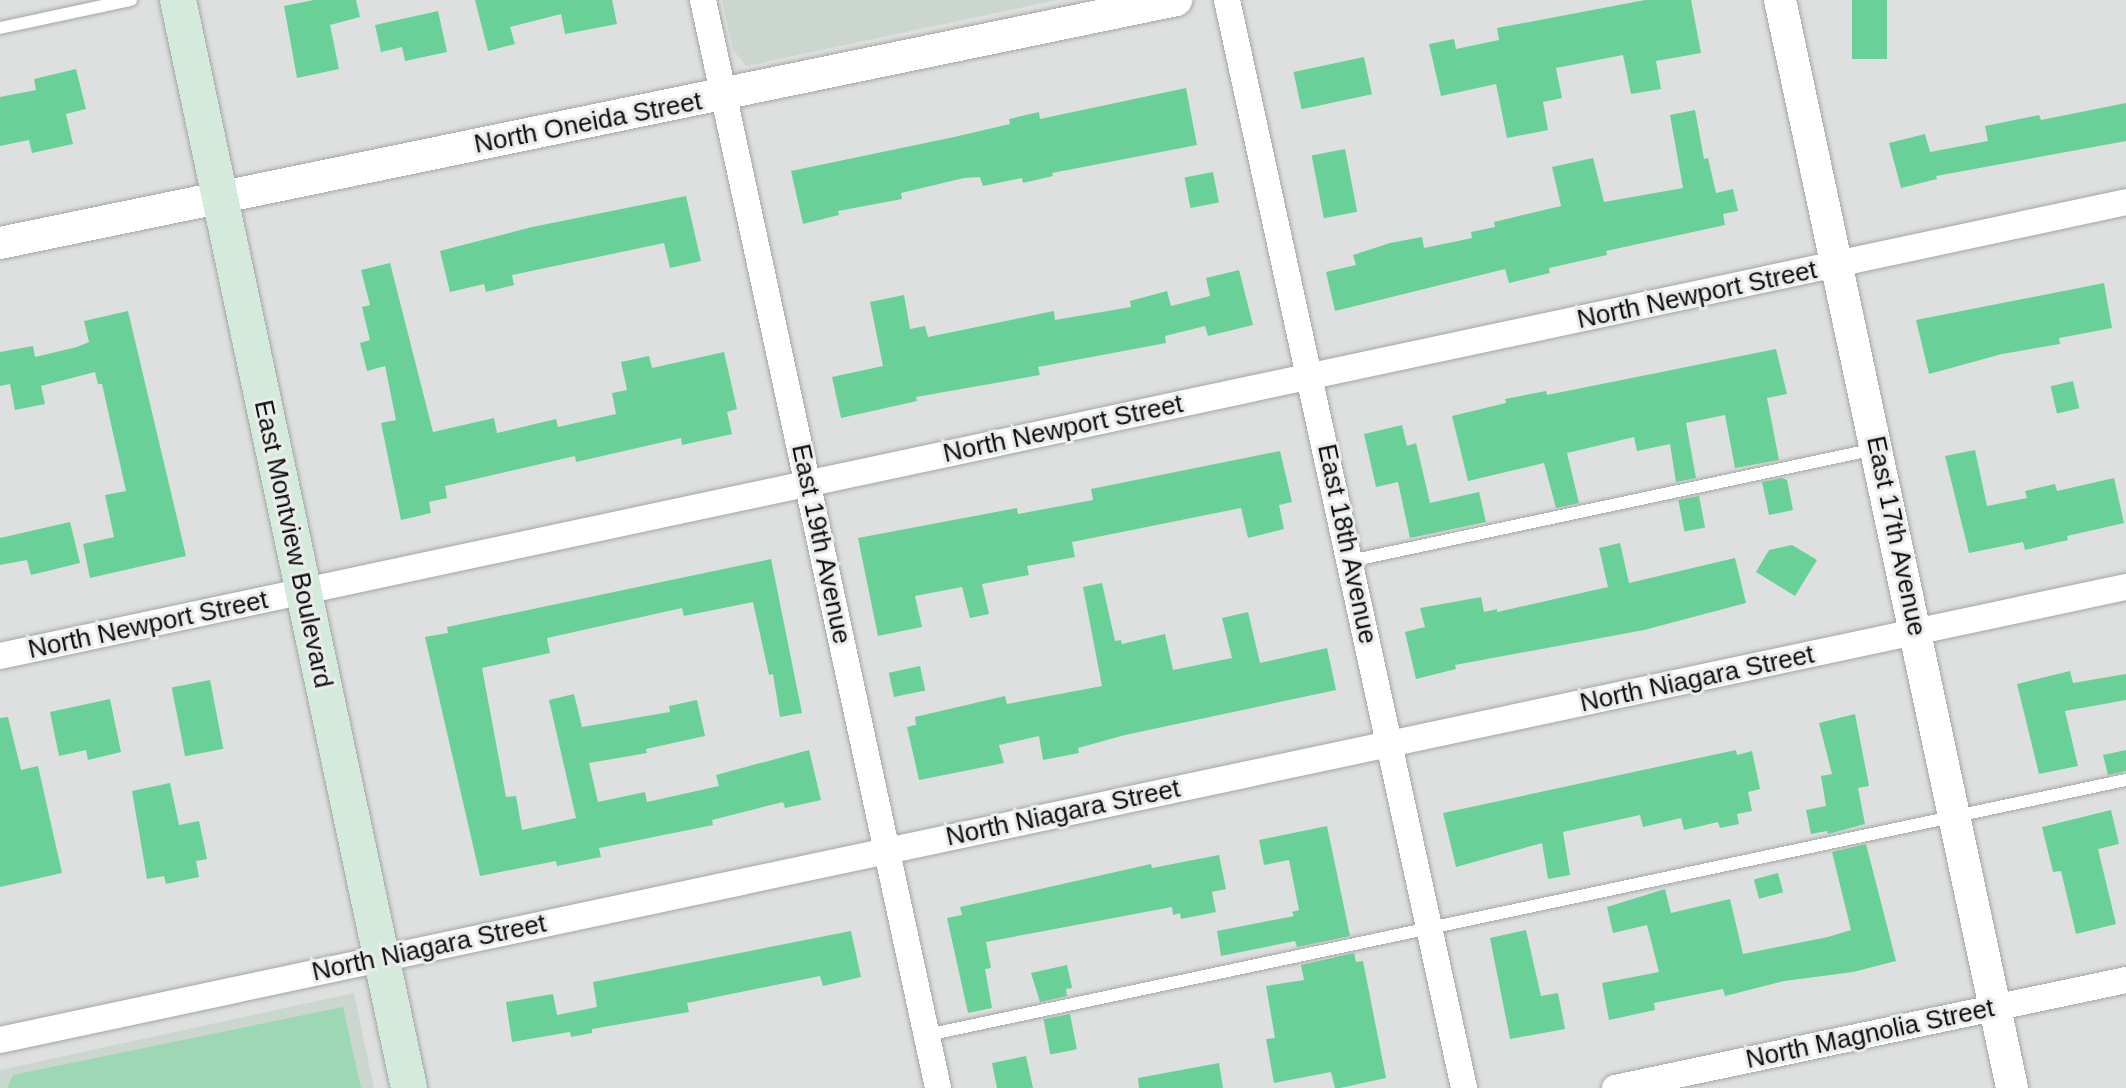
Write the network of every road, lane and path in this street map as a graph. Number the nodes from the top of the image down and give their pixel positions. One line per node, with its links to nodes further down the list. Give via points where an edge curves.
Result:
1 (131, 0): 7 (lane)
2 (178, 0): 9 (main road, East Montview Boulevard)
3 (703, 0): 8 (street, East 19th Avenue)
4 (1176, 0): 8 (street, North Oneida Street)
5 (1227, 0): 13 (street, East 18th Avenue)
6 (1780, 0): 12 (street, East 17th Avenue)
7 (0, 28)
8 (723, 96): 9 (street, North Oneida Street); 15 (street, East 19th Avenue)
9 (221, 196): 11 (street, North Oneida Street); 18 (main road, East Montview Boulevard)
10 (2126, 202): 12 (street, North Newport Street)
11 (0, 243)
12 (1837, 266): 13 (street, North Newport Street); 14 (street, East 17th Avenue)
13 (1310, 375): 15 (street, North Newport Street); 16 (street, East 18th Avenue)
14 (1877, 449): 16 (lane); 19 (street, East 17th Avenue)
15 (809, 484): 18 (street, North Newport Street); 24 (street, East 19th Avenue)
16 (1350, 561): 21 (street, East 18th Avenue)
17 (2126, 587): 19 (street, North Niagara Street)
18 (302, 594): 20 (street, North Newport Street); 26 (main road, East Montview Boulevard)
19 (1917, 633): 21 (street, North Niagara Street); 23 (street, East 17th Avenue)
20 (0, 656)
21 (1390, 743): 24 (street, North Niagara Street); 25 (street, East 18th Avenue)
22 (2126, 780): 23 (lane)
23 (1955, 816): 25 (lane); 28 (street, East 17th Avenue)
24 (887, 850): 26 (street, North Niagara Street); 29 (street, East 19th Avenue)
25 (1429, 927): 29 (lane); 34 (street, East 18th Avenue)
26 (381, 959): 30 (street, North Niagara Street); 32 (main road, East Montview Boulevard)
27 (2126, 980): 28 (street, North Magnolia Street)
28 (1996, 1008): 31 (street, East 17th Avenue); 35 (street, North Magnolia Street)
29 (927, 1035): 33 (street, East 19th Avenue)
30 (0, 1040)
31 (2012, 1083)
32 (409, 1088)
33 (938, 1088)
34 (1464, 1088)
35 (1615, 1088)

